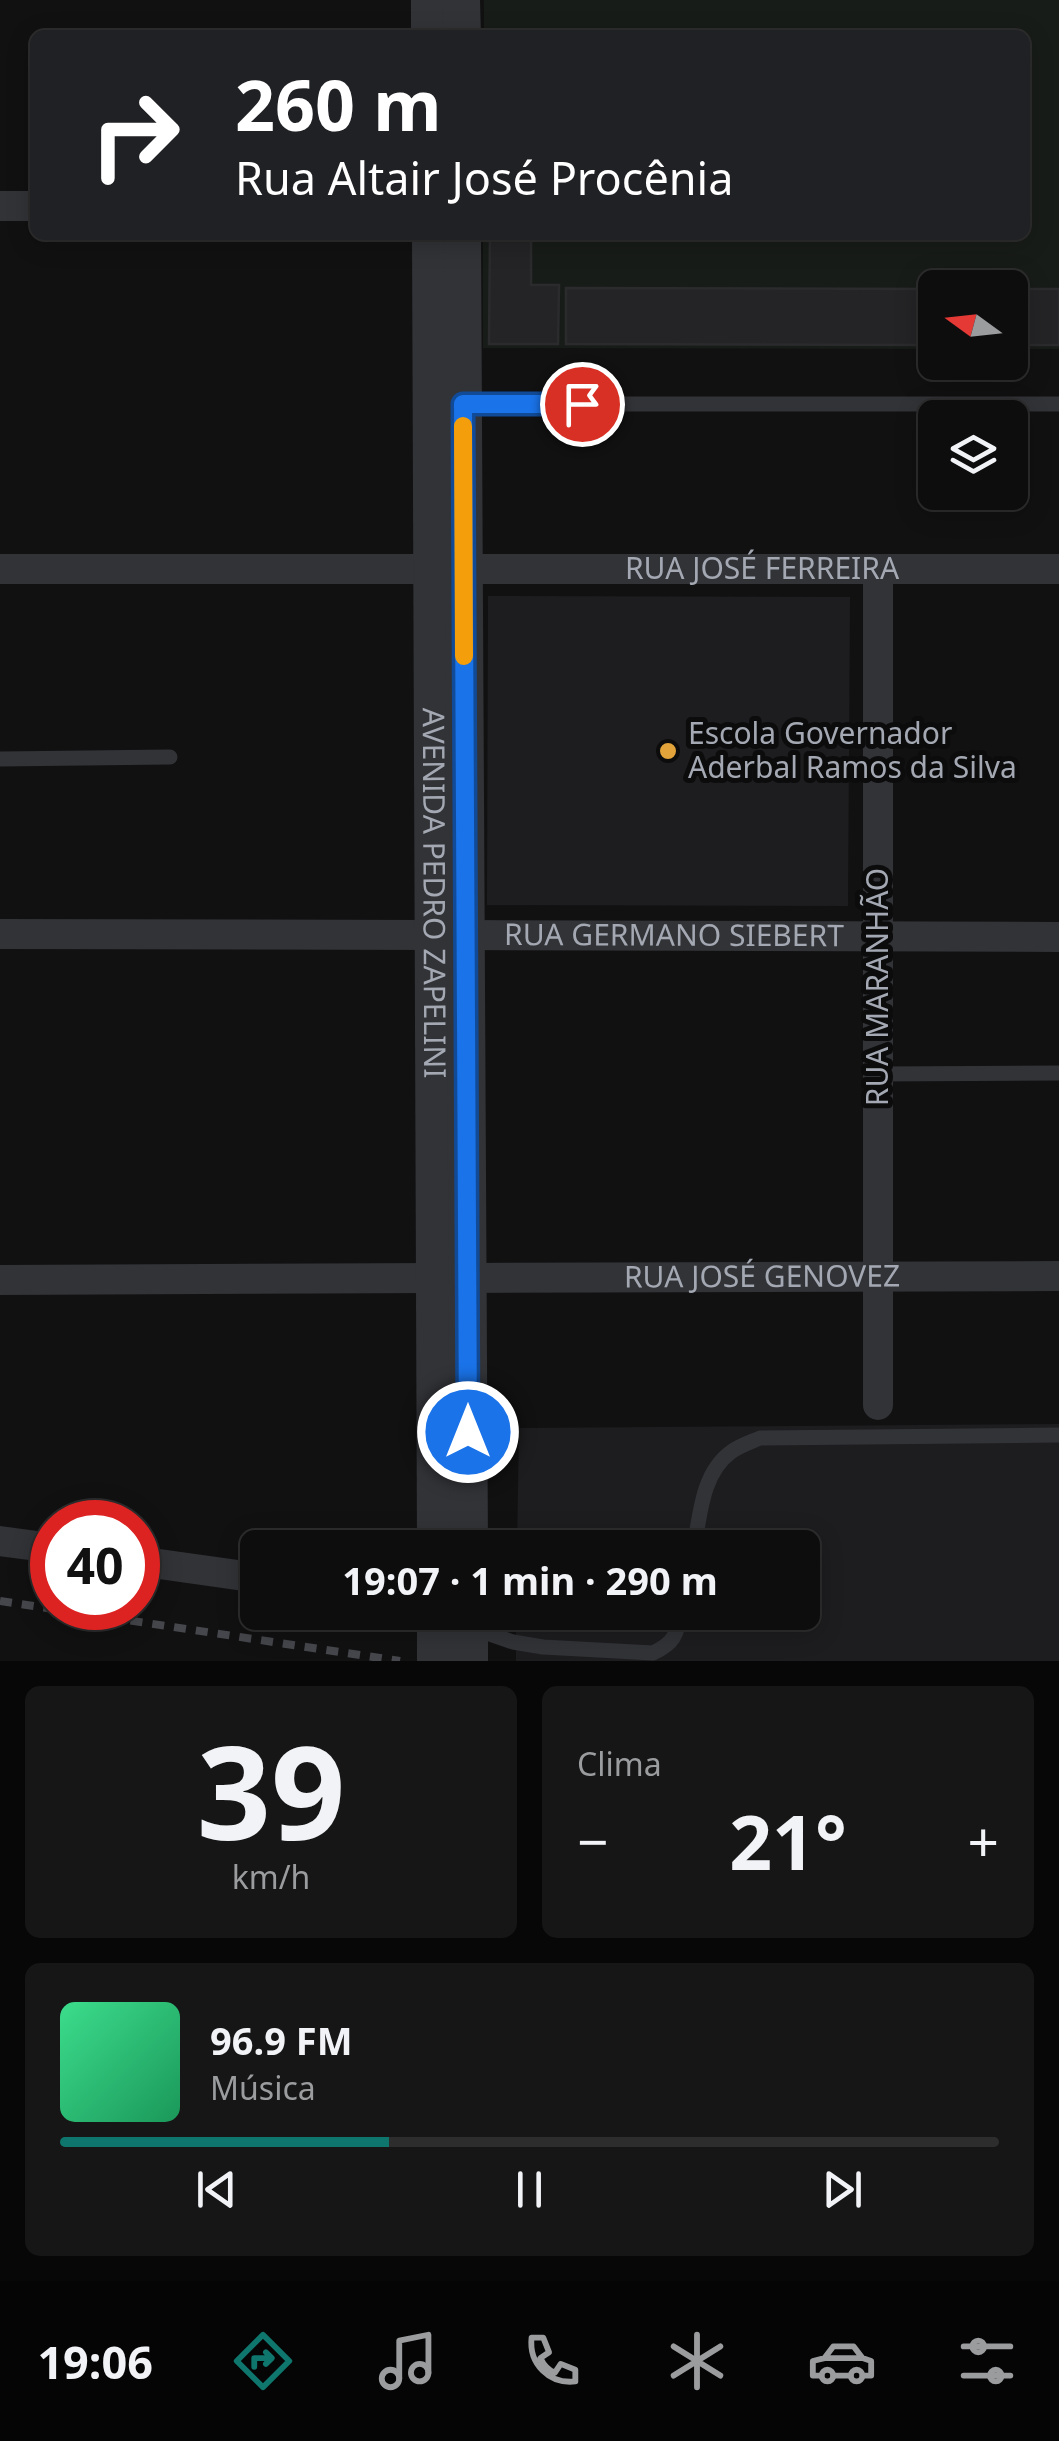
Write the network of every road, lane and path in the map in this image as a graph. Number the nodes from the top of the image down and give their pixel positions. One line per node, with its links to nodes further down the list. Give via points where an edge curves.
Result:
1 (430, 0): 3 (street)
2 (462, 0): 4 (street)
3 (430, 30)
4 (462, 30)
5 (0, 206): 6 (street)
6 (30, 206)
7 (430, 240): 12 (street, AVENIDA PEDRO ZAPELINI)
8 (462, 240): 9 (street, AVENIDA PEDRO ZAPELINI)
9 (463, 404): 10 (lane); 12 (street, AVENIDA PEDRO ZAPELINI)
10 (1059, 404)
11 (0, 569): 12 (street, RUA JOSÉ FERREIRA)
12 (448, 569): 13 (street, RUA JOSÉ FERREIRA); 18 (street, AVENIDA PEDRO ZAPELINI)
13 (878, 569): 14 (street, RUA JOSÉ FERREIRA); 19 (street, RUA MARANHÃO)
14 (1059, 570)
15 (170, 757): 16 (lane)
16 (0, 759)
17 (0, 934): 18 (street, RUA GERMANO SIEBERT)
18 (450, 935): 19 (street, RUA GERMANO SIEBERT); 25 (street, AVENIDA PEDRO ZAPELINI)
19 (878, 936): 20 (street, RUA GERMANO SIEBERT); 22 (street, RUA MARANHÃO)
20 (1059, 937)
21 (1059, 1073): 22 (lane)
22 (878, 1074): 24 (street, RUA MARANHÃO)
23 (1059, 1276): 24 (street, RUA JOSÉ GENOVEZ)
24 (878, 1277): 25 (street, RUA JOSÉ GENOVEZ); 27 (street, RUA MARANHÃO)
25 (451, 1278): 26 (street, RUA JOSÉ GENOVEZ); 29 (street, AVENIDA PEDRO ZAPELINI); 30 (street, AVENIDA PEDRO ZAPELINI)
26 (0, 1280)
27 (878, 1405)
28 (1059, 1436): 31 (lane, via 760,1438 715,1468)
29 (437, 1530)
30 (467, 1530)
31 (698, 1530)
32 (0, 1540): 33 (street)
33 (30, 1545)
34 (160, 1563): 35 (street)
35 (240, 1575)
36 (455, 1630): 39 (street)
37 (474, 1630): 38 (lane, via 543,1647 653,1653)
38 (678, 1630)
39 (436, 1661)

